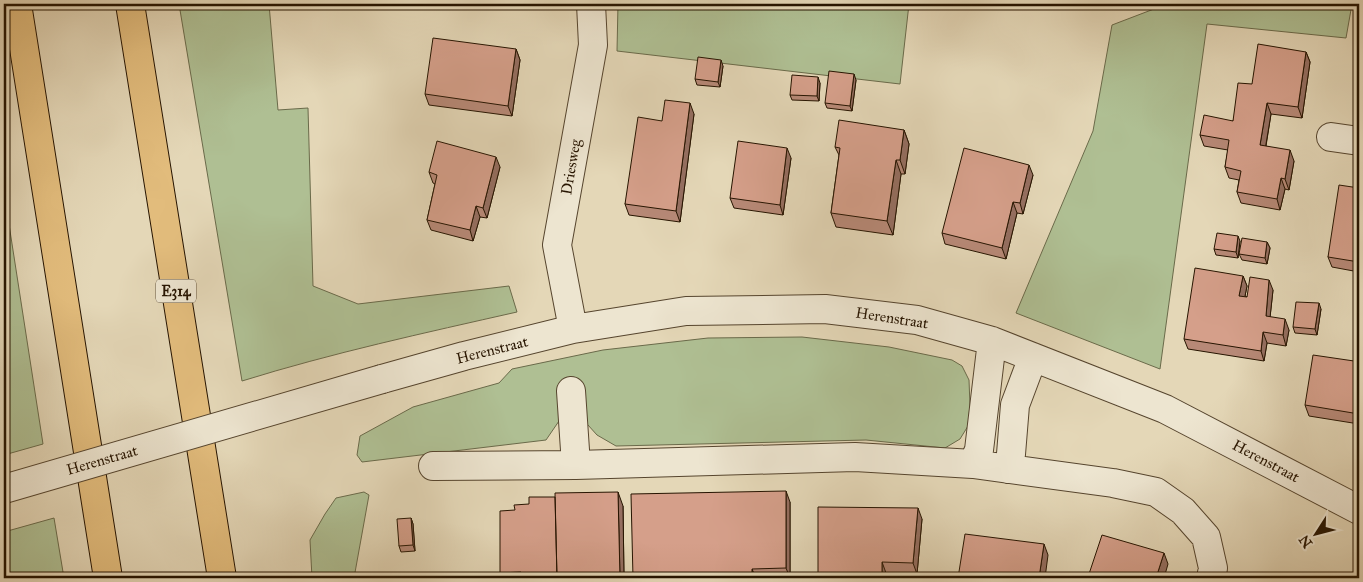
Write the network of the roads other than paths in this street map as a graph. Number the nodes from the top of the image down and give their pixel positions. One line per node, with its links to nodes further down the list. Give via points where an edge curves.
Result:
1 (17, 4): 16 (highway)
2 (130, 4): 17 (highway, E314)
3 (591, 4): 6 (street, Driesweg, via 593,46 557,245)
4 (1331, 137): 5 (street)
5 (1359, 141)
6 (574, 329): 7 (street, Herenstraat, via 686,311 825,309 918,320); 14 (street, Herenstraat, bridge, via 464,356)
7 (992, 341): 8 (street, Herenstraat); 11 (street, via 979,450)
8 (1033, 357): 13 (street, via 1014,405); 15 (street, Herenstraat, via 1165,409)
9 (571, 391): 10 (street)
10 (576, 464): 11 (street, via 855,457); 12 (street)
11 (973, 464): 13 (street)
12 (433, 466)
13 (1008, 468): 18 (street, via 1156,492 1183,511 1206,537 1213,568)
14 (4, 489)
15 (1359, 510)
16 (108, 578)
17 (222, 578)
18 (1211, 578)

